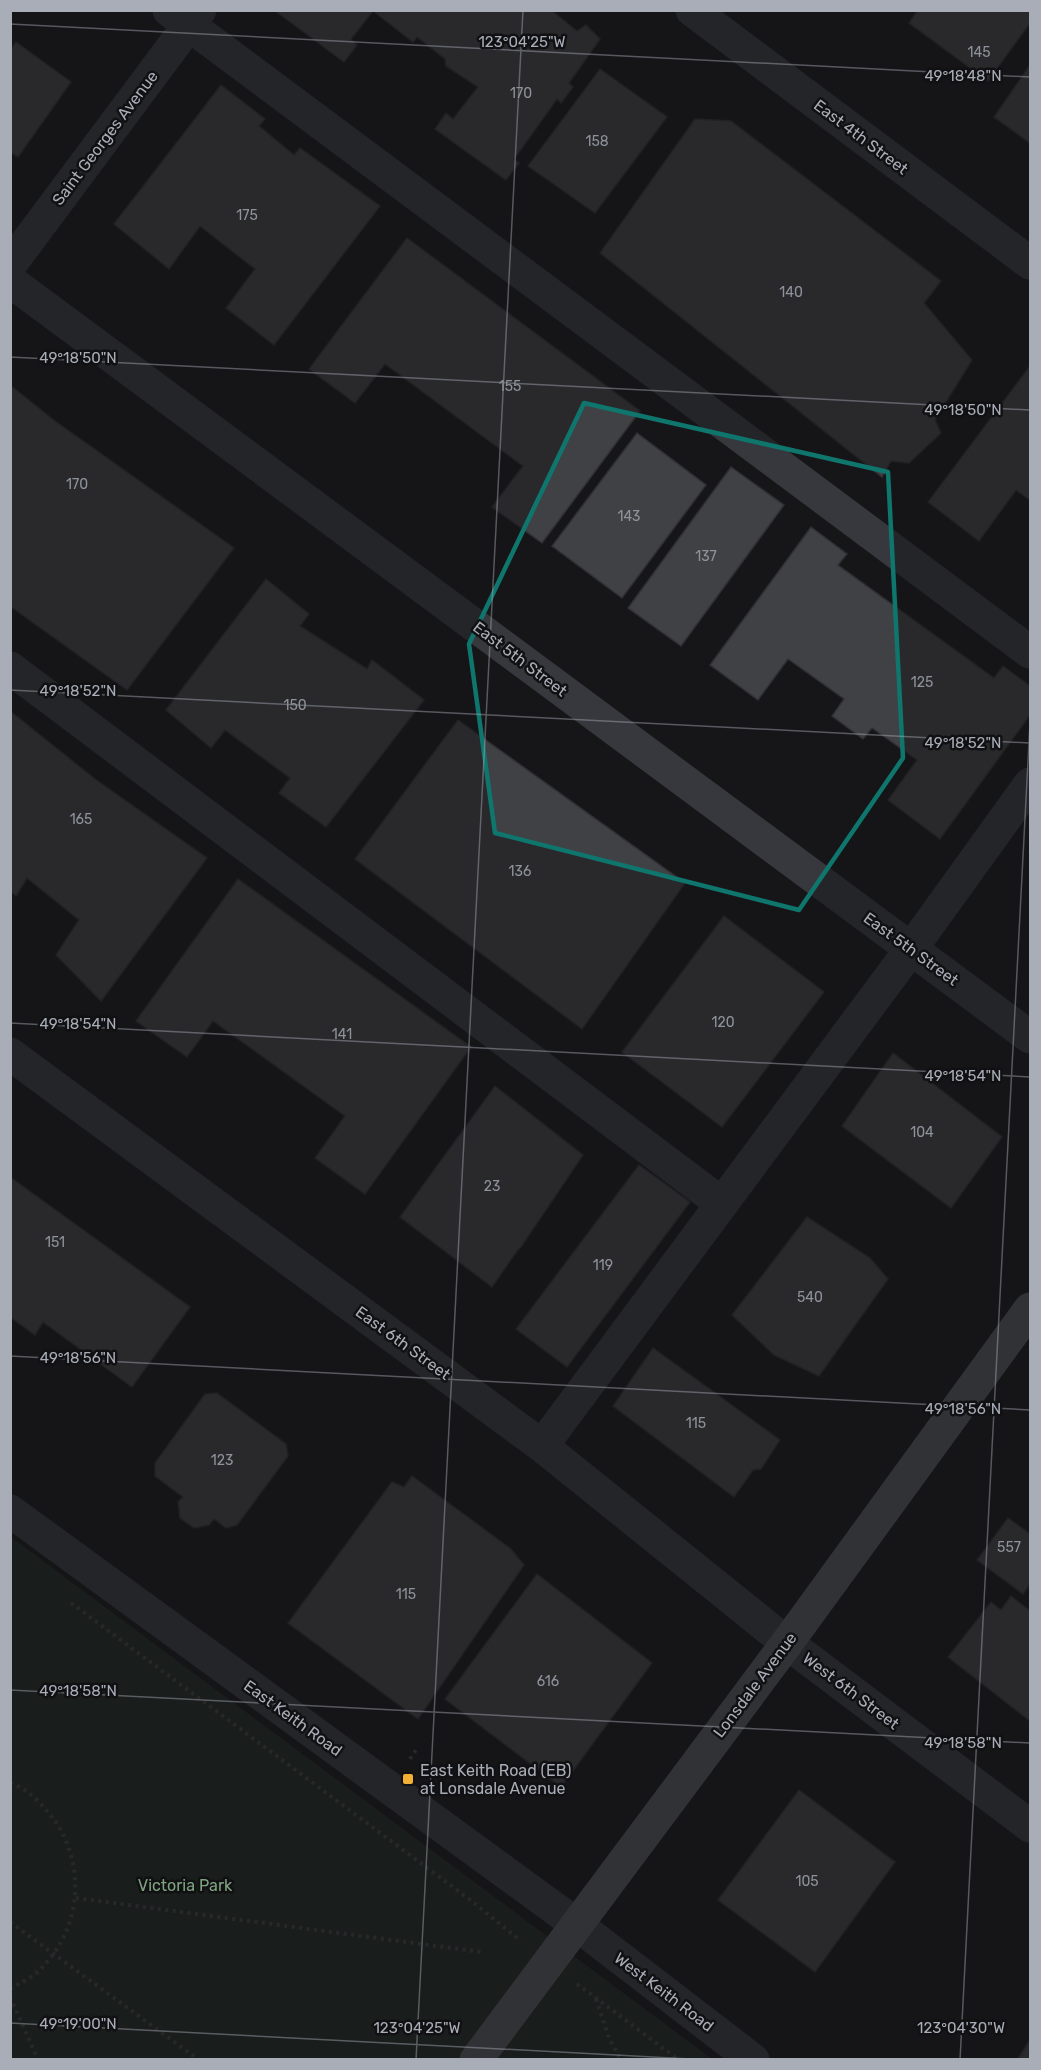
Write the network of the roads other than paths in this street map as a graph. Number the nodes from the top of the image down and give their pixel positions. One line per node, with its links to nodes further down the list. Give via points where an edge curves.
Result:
1 (692, 10): 3 (street, East 4th Street)
2 (186, 16): 4 (street, Saint Georges Avenue); 6 (street)
3 (1030, 263)
4 (10, 265)
5 (10, 281): 9 (street, East 5th Street)
6 (1030, 652)
7 (10, 668): 12 (street)
8 (1030, 784): 9 (street)
9 (911, 949): 10 (street, East 5th Street); 12 (street)
10 (1030, 1037)
11 (10, 1054): 14 (street, East 6th Street)
12 (722, 1203): 14 (street)
13 (1030, 1309): 16 (main road, Lonsdale Avenue)
14 (542, 1446): 16 (street, East 6th Street)
15 (10, 1511): 18 (street, East Keith Road)
16 (787, 1643): 17 (street, West 6th Street); 18 (main road, Lonsdale Avenue)
17 (1030, 1826)
18 (576, 1924): 19 (main road, Lonsdale Avenue); 20 (street, West Keith Road)
19 (476, 2060)
20 (753, 2060)

